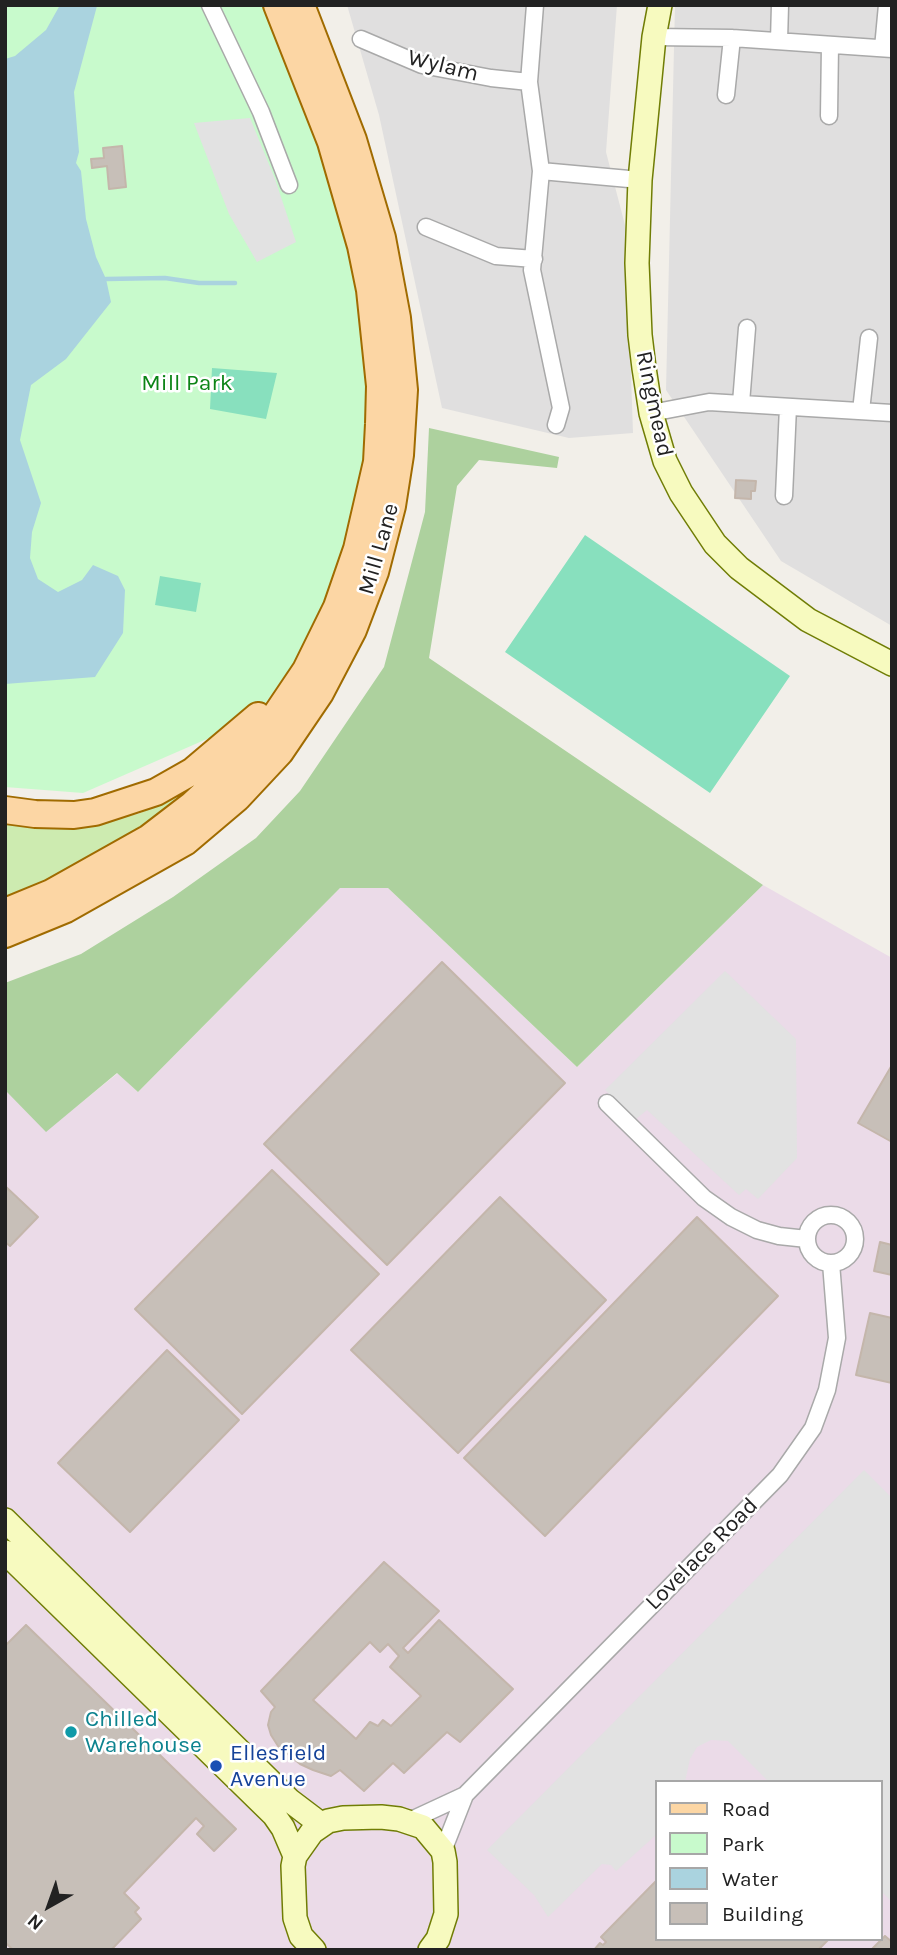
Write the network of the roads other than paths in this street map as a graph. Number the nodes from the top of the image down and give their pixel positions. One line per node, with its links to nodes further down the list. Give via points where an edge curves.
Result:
1 (210, 5): 20 (street, via 261,112)
2 (277, 5): 33 (main road, Mill Lane, via 331,142 358,235 370,290 380,386 377,462 366,520 337,607)
3 (300, 5): 35 (main road, Mill Lane, via 353,139 382,238 404,390 393,506 358,617 338,662 299,727 237,798)
4 (535, 5): 15 (street)
5 (653, 5): 9 (street, Ringmead)
6 (660, 5): 9 (street, Ringmead)
7 (780, 5): 12 (street)
8 (887, 5): 14 (street)
9 (654, 37): 10 (street); 19 (street, Ringmead)
10 (732, 38): 12 (street); 16 (street)
11 (361, 39): 15 (street, Wylam, via 422,65)
12 (779, 40): 13 (street)
13 (830, 45): 14 (street); 17 (street)
14 (887, 49)
15 (529, 82): 18 (street)
16 (726, 95)
17 (829, 116)
18 (541, 171): 19 (street); 22 (street)
19 (640, 180): 28 (street, Ringmead, via 640,335)
20 (289, 185)
21 (426, 227): 22 (street, via 496,256)
22 (534, 259): 30 (street, via 532,270 561,408)
23 (747, 328): 25 (street)
24 (869, 338): 27 (street)
25 (741, 403): 26 (street); 28 (street, via 709,402)
26 (789, 407): 27 (street); 31 (street)
27 (862, 411): 29 (street)
28 (651, 413): 32 (street, Ringmead, via 664,461 715,544 808,621)
29 (892, 413)
30 (556, 425)
31 (784, 496)
32 (892, 664)
33 (306, 670): 34 (main road, via 224,747 156,792 74,815); 36 (main road, Mill Lane, via 245,753 170,824 92,872)
34 (5, 810)
35 (185, 842): 37 (main road, Mill Lane, via 66,909); 38 (main road, via 138,880)
36 (5, 912)
37 (5, 934)
38 (5, 950)
39 (607, 1103): 40 (street, via 704,1198 731,1217 757,1230)
40 (807, 1239): 41 (street, via 817,1258); 41 (street, via 814,1222 824,1216 837,1216 848,1223 854,1235 853,1248 844,1259)
41 (831, 1263): 44 (street, Lovelace Road, via 837,1338 832,1370 821,1411 800,1448 772,1483)
42 (5, 1520): 46 (street, via 289,1800)
43 (5, 1552): 48 (street, via 274,1815)
44 (465, 1795): 45 (street, Lovelace Road); 47 (street, Lovelace Road)
45 (409, 1821): 46 (street, via 343,1818); 47 (street, via 423,1827)
46 (322, 1825): 48 (street)
47 (443, 1851): 49 (street, via 446,1914)
48 (295, 1856): 50 (street, via 295,1918)
49 (442, 1928): 51 (street); 52 (street)
50 (303, 1945)
51 (430, 1950)
52 (452, 1950)

